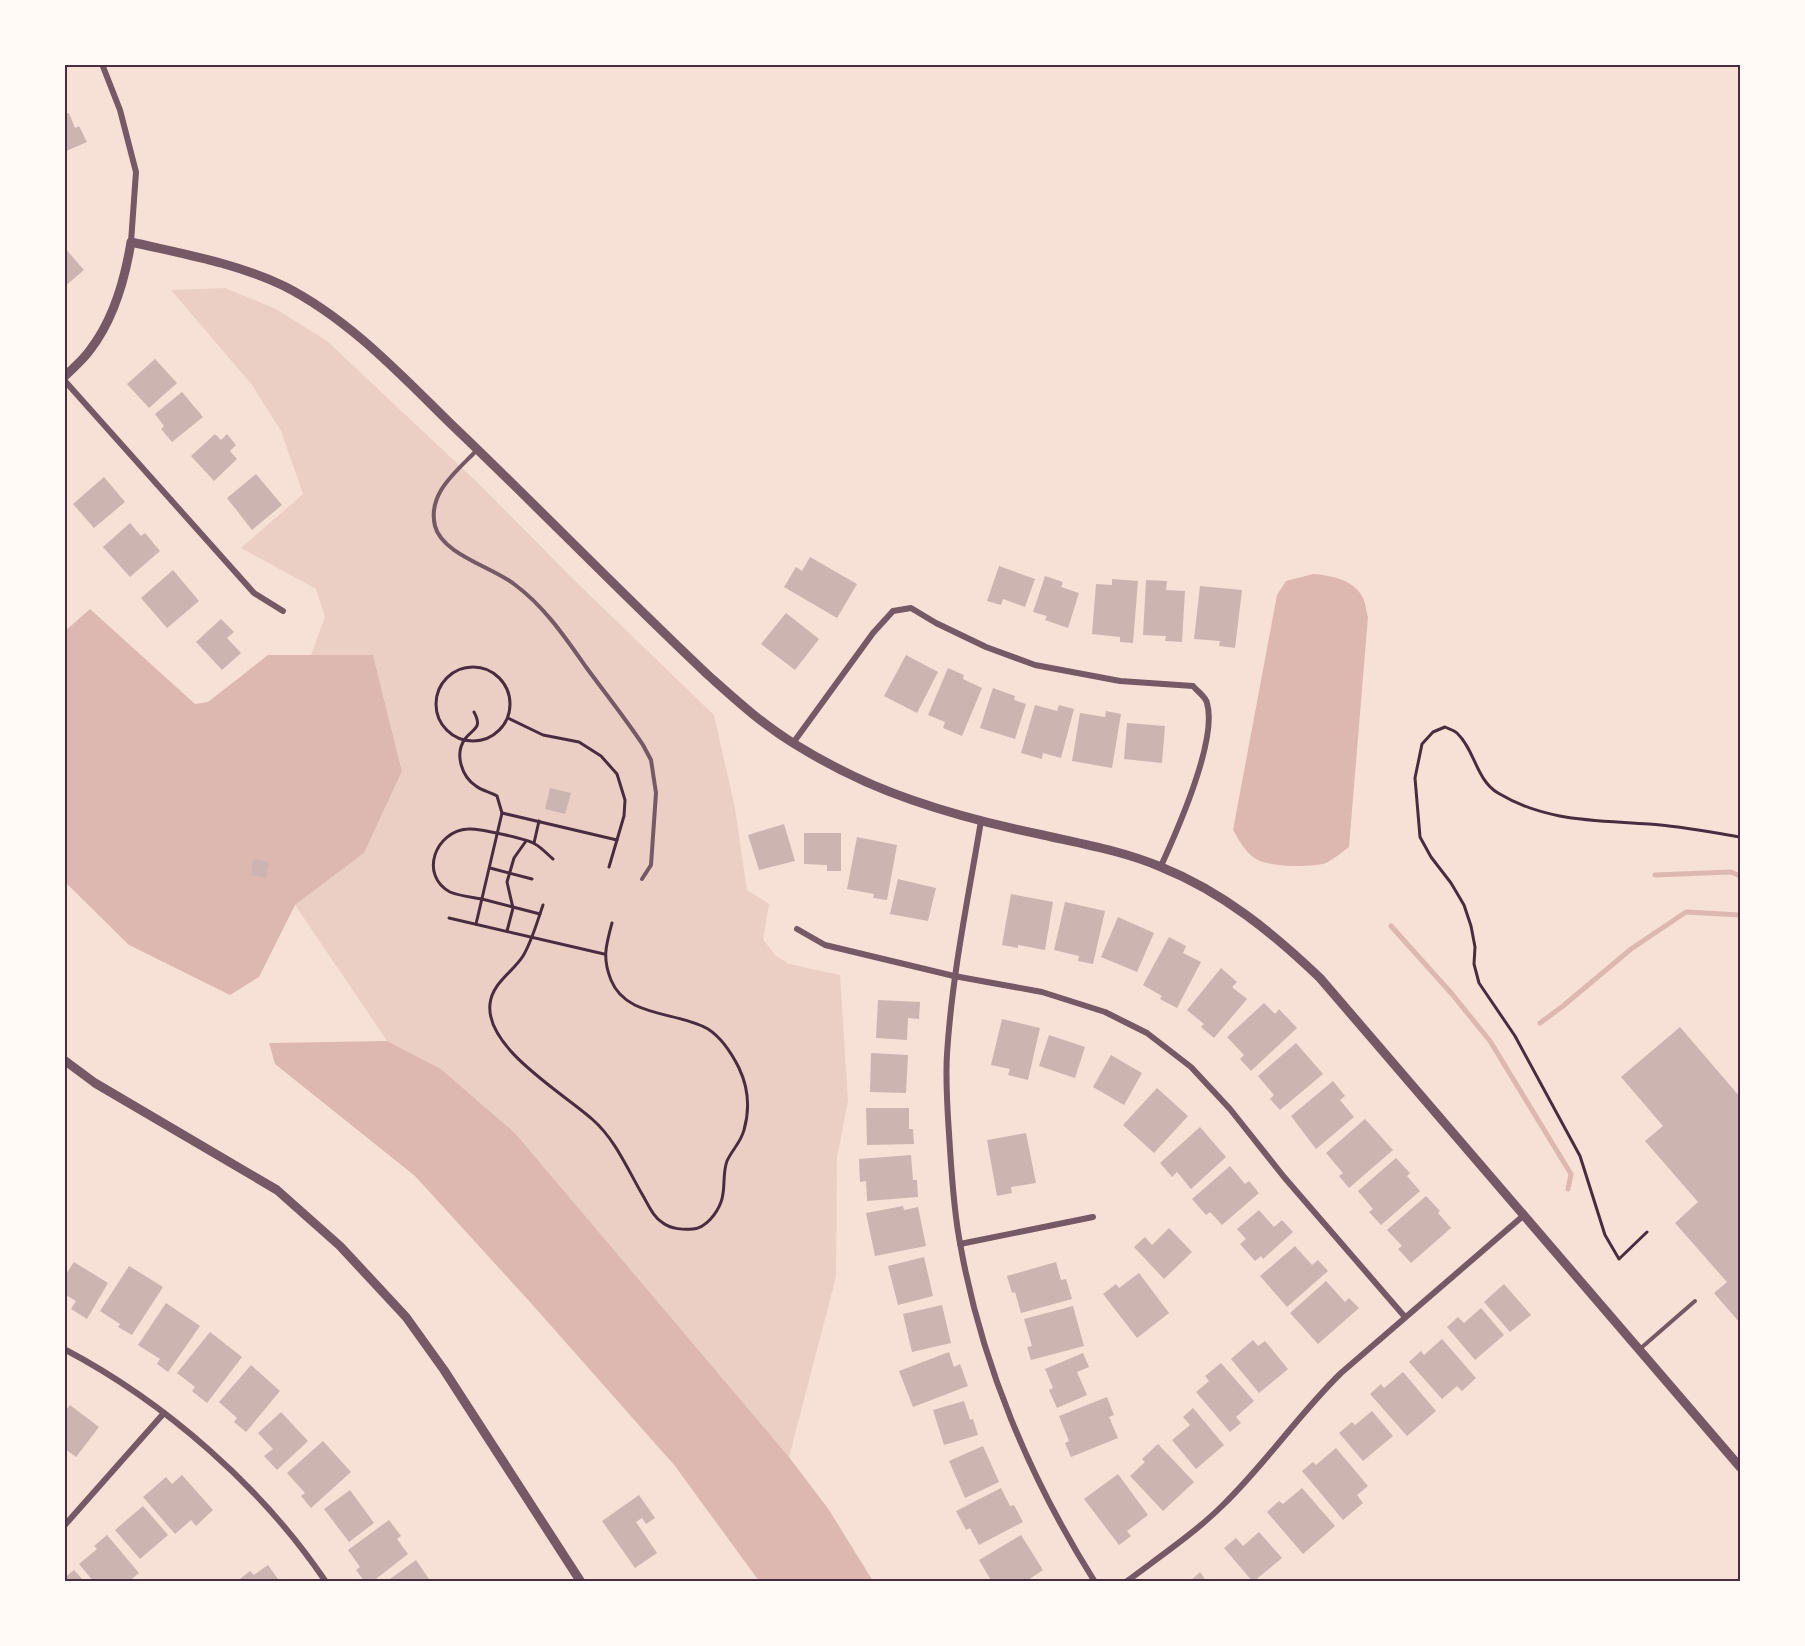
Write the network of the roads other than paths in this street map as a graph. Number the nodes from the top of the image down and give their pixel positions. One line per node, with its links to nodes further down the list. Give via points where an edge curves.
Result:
1 (102, 64): 2 (street, via 120,110 136,171)
2 (131, 242): 3 (street, via 127,271 116,303 91,350); 4 (street, via 222,263 308,300 343,323)
3 (64, 379): 5 (street, via 254,593)
4 (478, 450): 6 (street, via 708,675); 9 (lane, via 441,488 435,500 437,531 450,548 498,573 544,610 643,745 651,760 656,793 651,865)
5 (283, 611)
6 (793, 744): 7 (street, via 883,789); 8 (street, via 892,611 911,608 986,647 1035,665 1120,681 1192,686 1207,701 1209,725 1187,807)
7 (981, 821): 8 (street, via 1110,849); 11 (street)
8 (1161, 866): 13 (street, via 1236,907 1312,970)
9 (642, 879)
10 (797, 929): 11 (street, via 825,945)
11 (954, 976): 15 (street, via 947,1114); 17 (street, via 1042,992 1106,1011 1147,1033 1191,1067 1230,1109)
12 (64, 1060): 24 (street, via 95,1083 277,1190 340,1246 406,1317)
13 (1523, 1216): 17 (street); 19 (street)
14 (1093, 1217): 15 (street)
15 (960, 1245): 25 (street, via 995,1376 1027,1457 1065,1533)
16 (1695, 1301): 19 (lane)
17 (1405, 1317): 26 (street, via 1320,1394 1223,1505)
18 (64, 1349): 20 (street, via 111,1375)
19 (1639, 1350): 21 (street)
20 (164, 1413): 22 (street); 23 (street, via 265,1505)
21 (1740, 1467)
22 (64, 1526)
23 (326, 1581)
24 (581, 1581)
25 (1095, 1581)
26 (1126, 1581)

